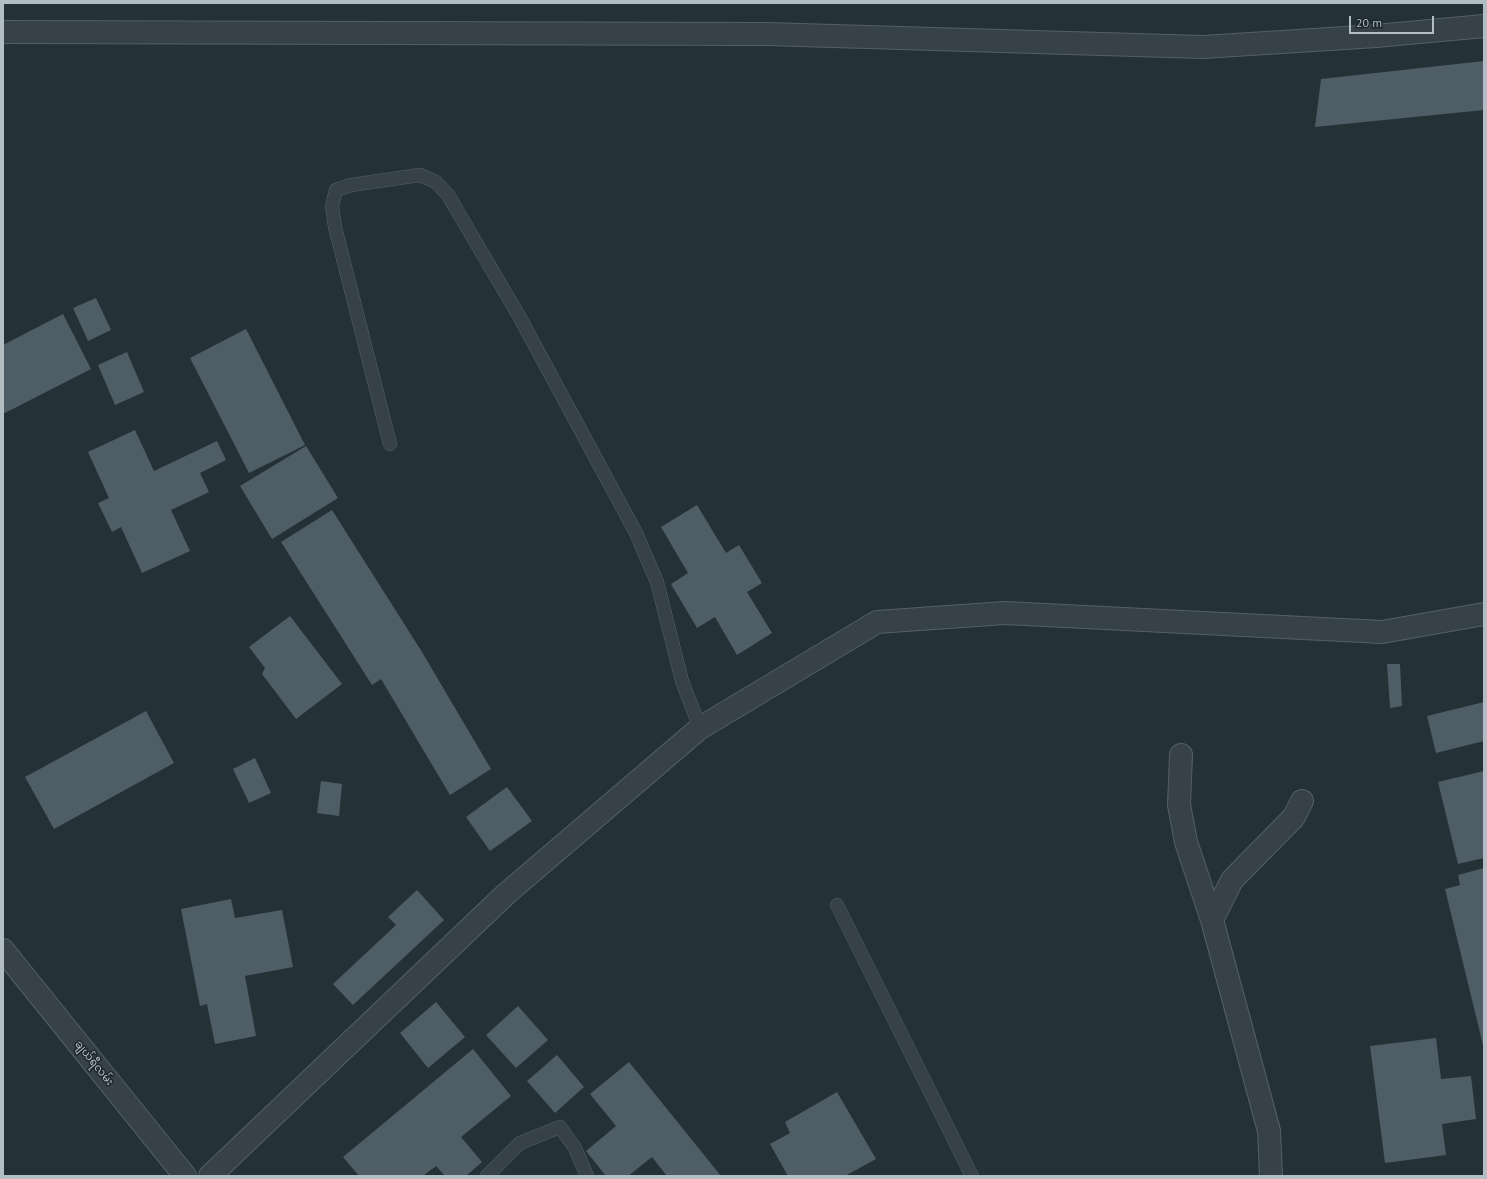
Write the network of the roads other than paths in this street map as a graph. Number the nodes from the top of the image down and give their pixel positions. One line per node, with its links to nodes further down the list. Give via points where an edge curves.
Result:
1 (1484, 26): 2 (street, via 1203,47 766,34)
2 (3, 32)
3 (390, 444): 5 (lane, via 335,227 332,206 336,190 351,185 420,175 436,182 448,195 519,316 636,533 657,582 682,681)
4 (1484, 614): 5 (street, via 1382,632 1005,614 877,622)
5 (700, 728): 12 (street, via 506,894)
6 (1181, 755): 9 (street, via 1179,805 1186,842)
7 (1302, 801): 9 (street, via 1294,817 1232,880)
8 (837, 905): 15 (lane)
9 (1212, 920): 16 (street, via 1268,1131)
10 (3, 950): 11 (street, ချယ်ရီလမ်း)
11 (186, 1176)
12 (210, 1176)
13 (487, 1176): 14 (lane, via 520,1143 560,1127 575,1148)
14 (587, 1176)
15 (972, 1176)
16 (1271, 1176)

